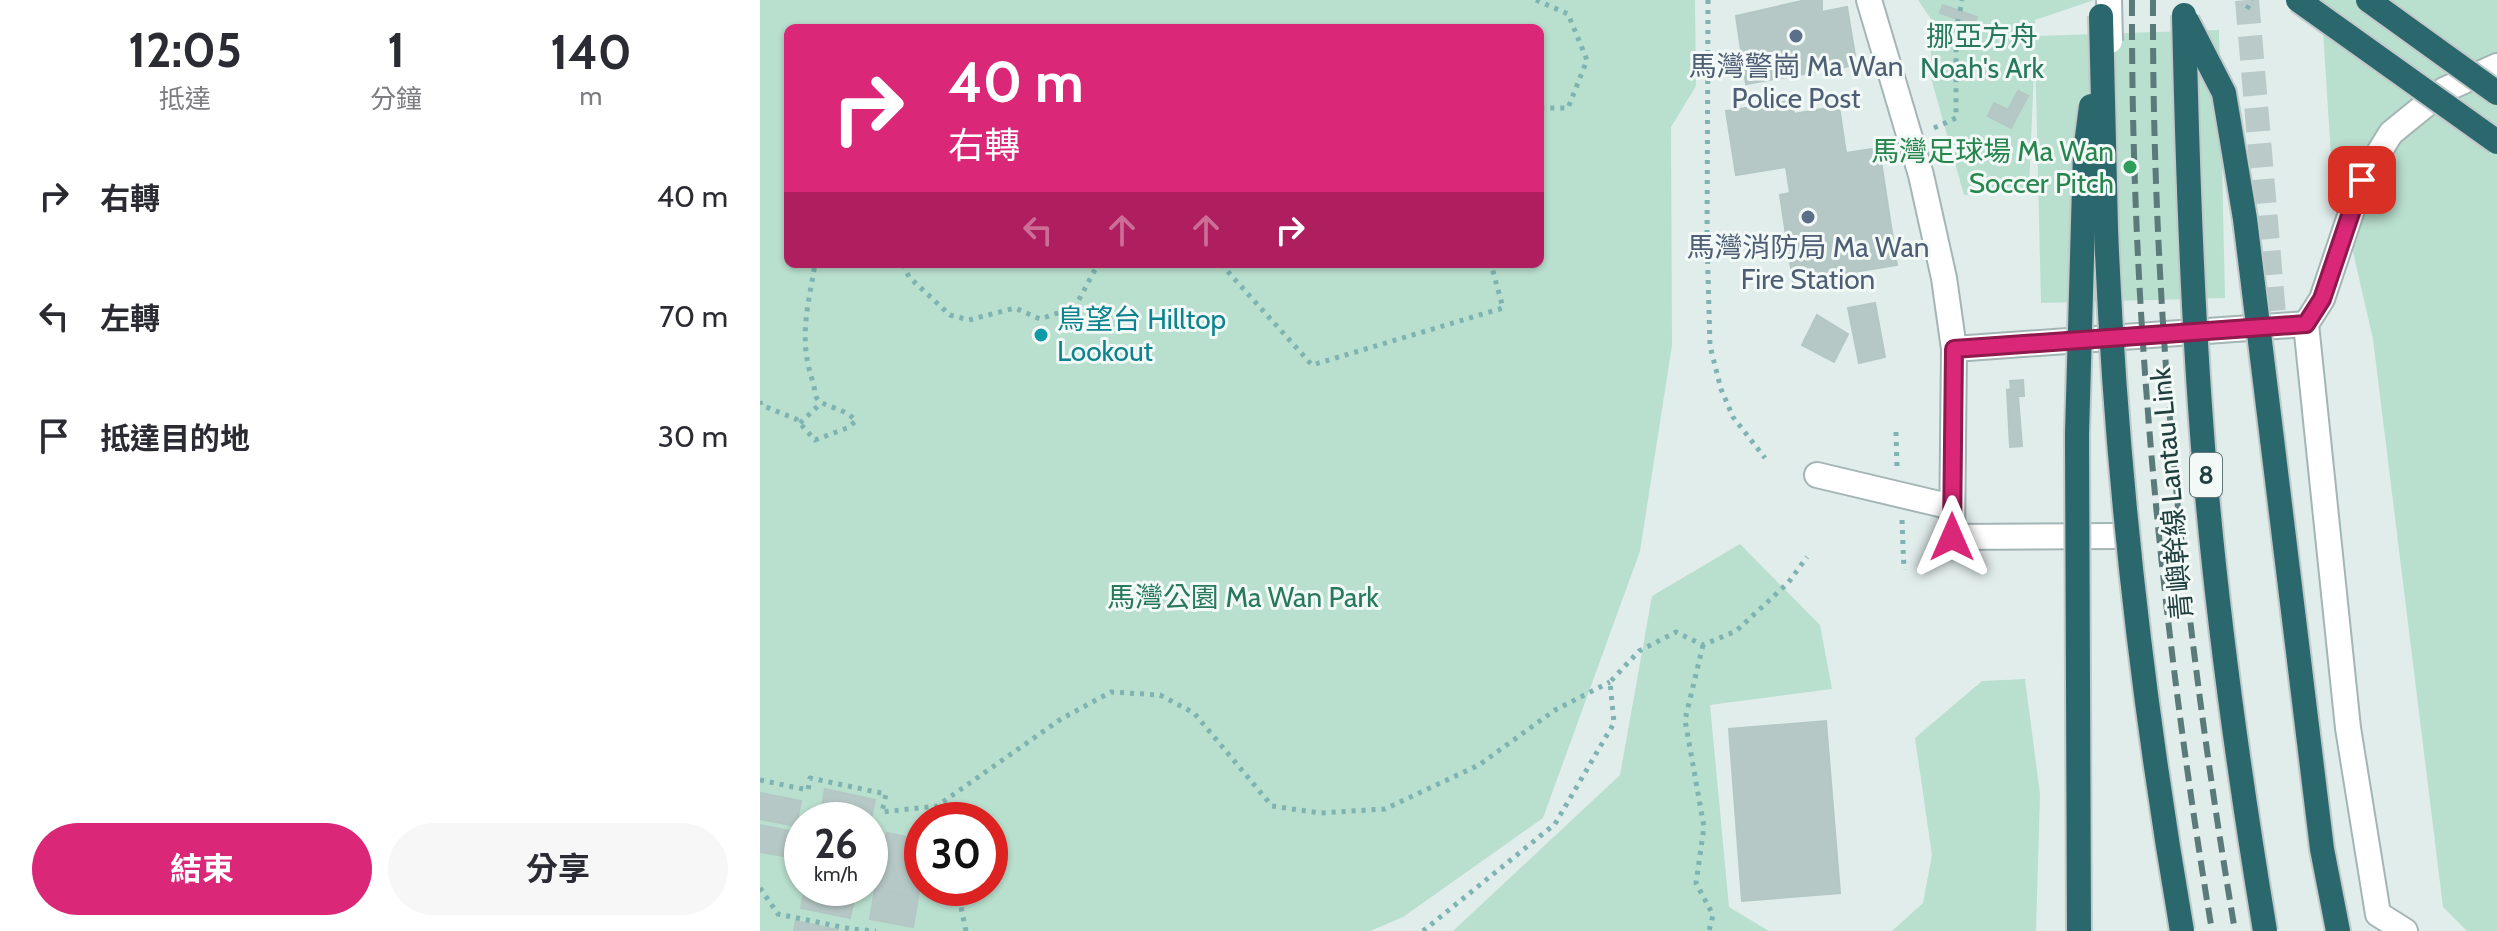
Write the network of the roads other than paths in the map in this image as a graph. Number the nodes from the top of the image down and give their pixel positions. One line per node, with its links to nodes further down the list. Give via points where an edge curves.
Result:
1 (1869, 0): 10 (street, via 1921,175)
2 (2298, 0): 8 (highway, bridge)
3 (2368, 0): 7 (highway, bridge)
4 (2104, 5): 14 (highway, bridge, via 2085,152 2077,434); 15 (highway, 青嶼幹線 Lantau Link, bridge, via 2106,230 2119,431 2140,635); 16 (street, 青嶼幹線 Lantau Link, bridge, via 2127,429 2148,634)
5 (2181, 5): 17 (street, 青嶼幹線 Lantau Link, via 2181,226 2193,424 2226,752); 18 (highway, 青嶼幹線 Lantau Link / 8, bridge, via 2201,423 2221,625); 19 (highway, bridge, via 2224,93 2245,219 2322,849)
6 (2497, 66): 9 (street, via 2444,90 2391,133 2362,180 2322,299)
7 (2497, 93)
8 (2497, 142)
9 (2306, 324): 10 (street); 20 (street, via 2353,759 2378,914)
10 (1954, 349): 12 (street)
11 (1817, 475): 12 (street)
12 (1952, 507): 13 (street, via 1952,537)
13 (2117, 536)
14 (2079, 931)
15 (2182, 931)
16 (2190, 931)
17 (2257, 931)
18 (2265, 931)
19 (2338, 931)
20 (2405, 931)

